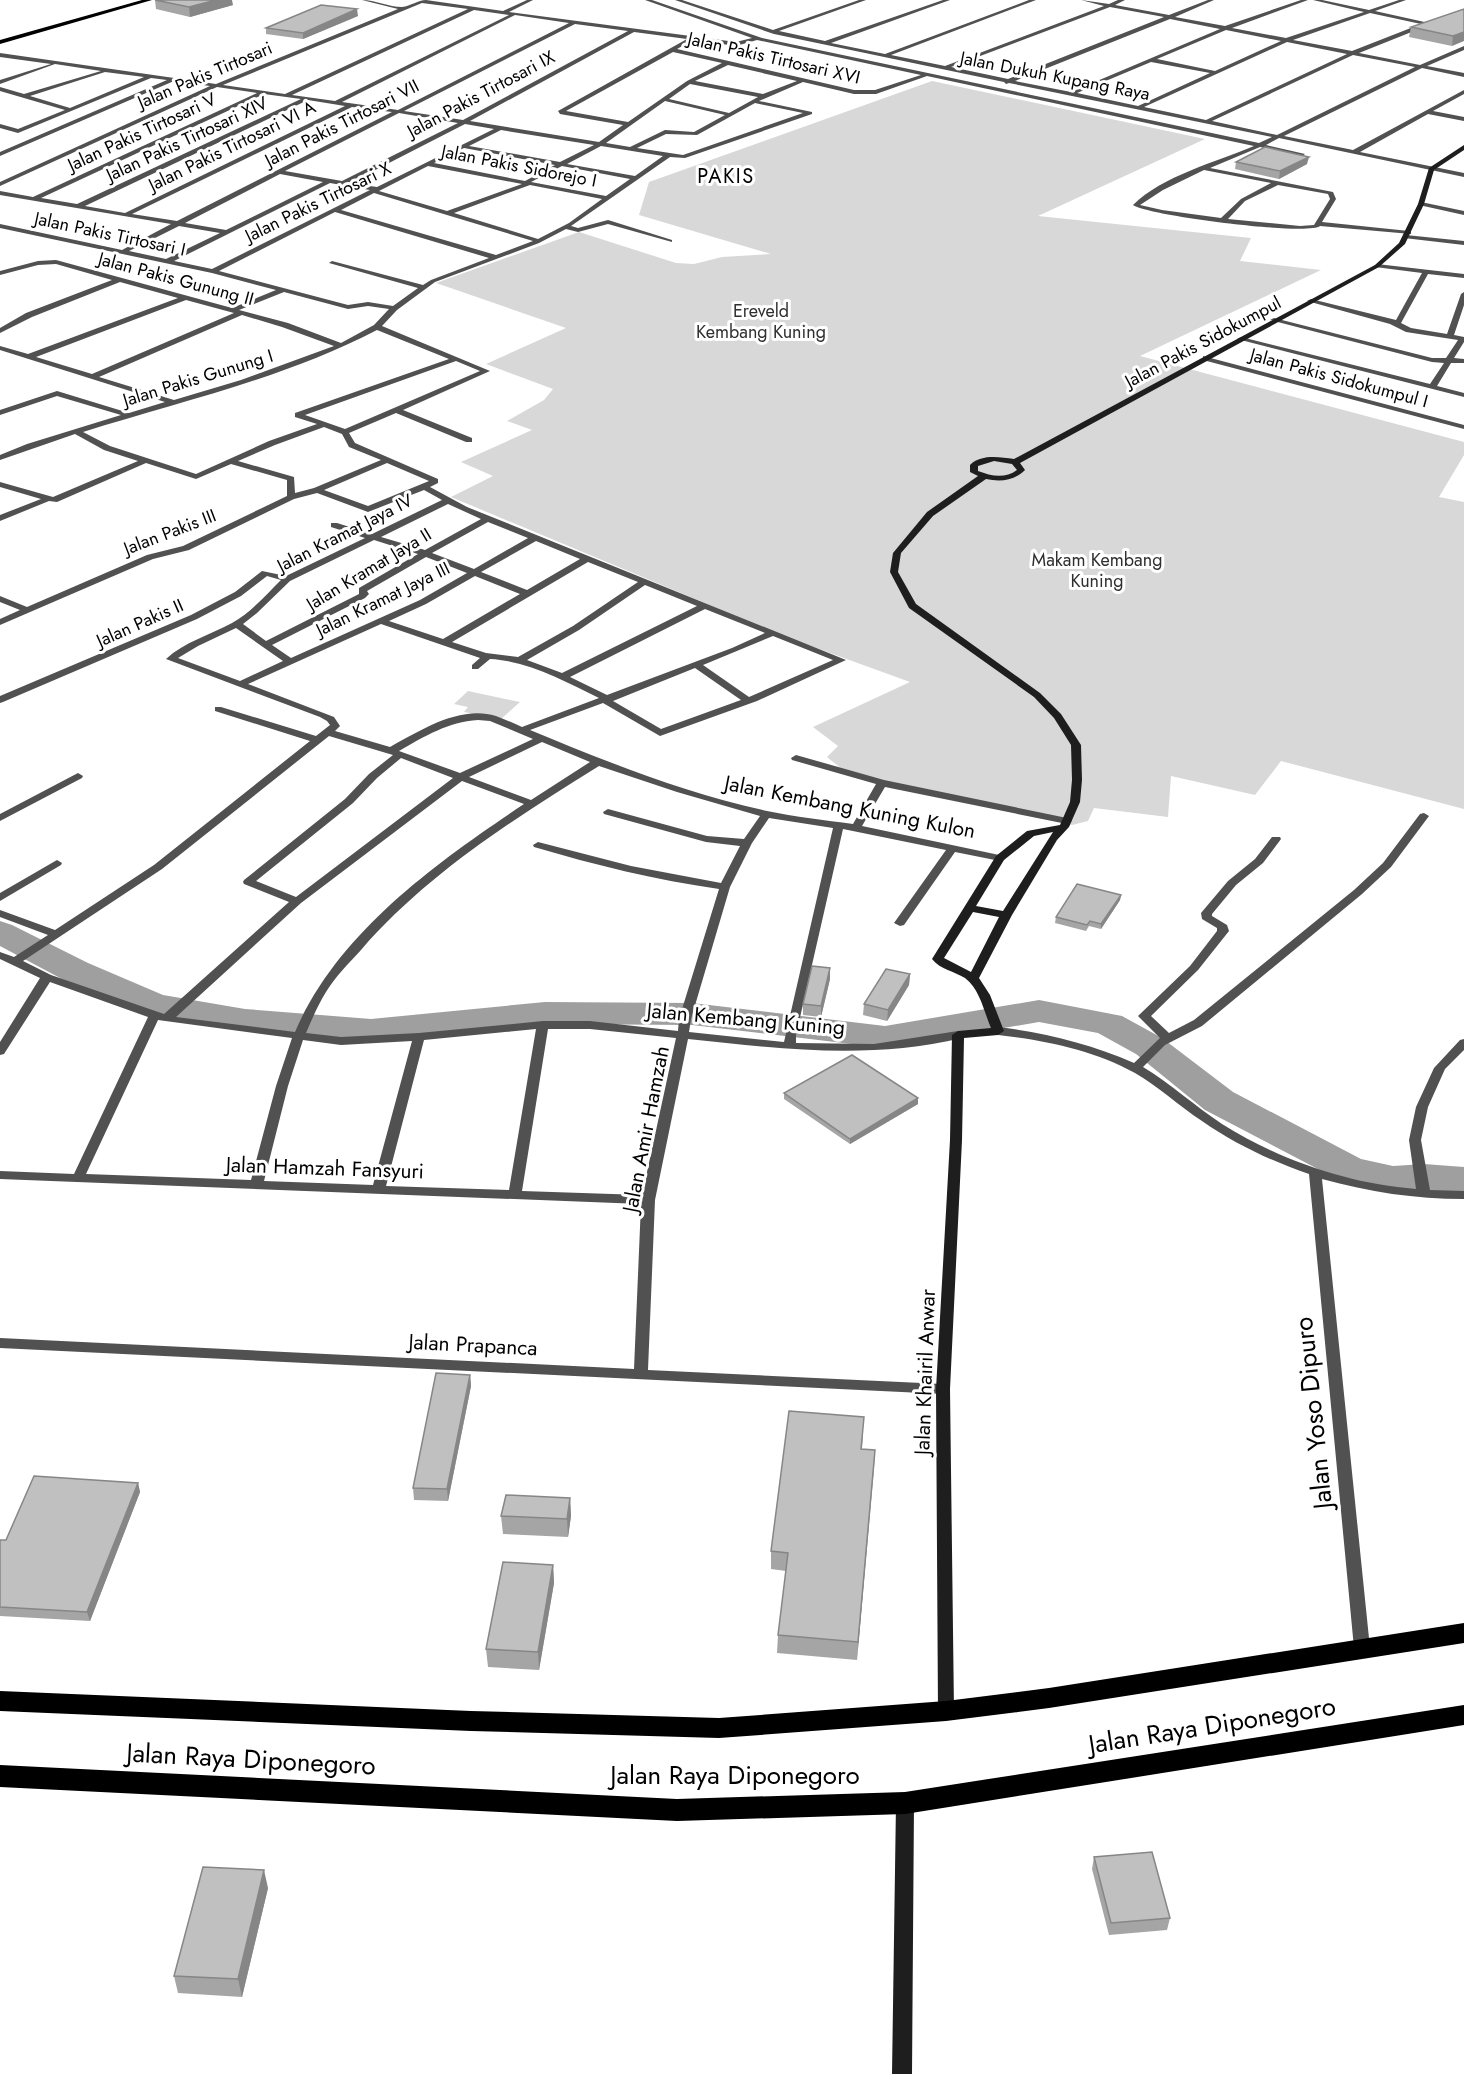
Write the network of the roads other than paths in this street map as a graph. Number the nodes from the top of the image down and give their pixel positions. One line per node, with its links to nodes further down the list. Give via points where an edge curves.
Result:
1 (124, 0): 32 (main road)
2 (149, 0): 36 (main road)
3 (364, 0): 18 (street)
4 (531, 0): 21 (street)
5 (646, 0): 27 (street, Jalan Dukuh Kupang Raya)
6 (677, 0): 24 (street, Jalan Dukuh Kupang Raya)
7 (864, 0): 31 (street)
8 (948, 0): 37 (street)
9 (1034, 0): 42 (street)
10 (1083, 0): 17 (street)
11 (1123, 0): 17 (street, Jalan Pakis Tirtosari XVI)
12 (1212, 0): 23 (street)
13 (1306, 0): 29 (street)
14 (1315, 0): 20 (street)
15 (1404, 0): 20 (street)
16 (422, 1): 18 (street, Jalan Pakis Tirtosari); 19 (street)
17 (1107, 5): 23 (street); 47 (street, Jalan Pakis Tirtosari XVI)
18 (401, 8): 59 (street, Jalan Pakis Tirtosari)
19 (473, 9): 21 (street); 65 (street)
20 (1370, 11): 28 (street); 35 (street)
21 (503, 13): 22 (street)
22 (514, 14): 26 (street); 70 (street)
23 (1165, 16): 29 (street); 58 (street)
24 (736, 19): 27 (street); 31 (street, Jalan Dukuh Kupang Raya)
25 (1437, 21): 28 (street)
26 (574, 22): 30 (street); 74 (street, Jalan Pakis Tirtosari VII)
27 (714, 24): 34 (street, Jalan Dukuh Kupang Raya)
28 (1428, 24): 41 (street)
29 (1226, 28): 35 (street); 43 (street)
30 (633, 30): 33 (street); 78 (street, Jalan Pakis Tirtosari IX)
31 (774, 32): 34 (street); 37 (street, Jalan Dukuh Kupang Raya)
32 (0, 35)
33 (692, 38): 34 (street, via 736,44); 39 (street, Jalan Pakis Tirtosari XVI)
34 (759, 39): 51 (street, Jalan Dukuh Kupang Raya)
35 (1287, 40): 41 (street); 49 (street)
36 (0, 42)
37 (825, 43): 42 (street, Jalan Dukuh Kupang Raya)
38 (1464, 48): 46 (street)
39 (672, 50): 44 (street, Jalan Pakis Tirtosari XVI); 80 (street, via 560,112)
40 (0, 53): 45 (street); 50 (street)
41 (1353, 53): 46 (street); 79 (street)
42 (884, 56): 47 (street, Jalan Dukuh Kupang Raya)
43 (1151, 60): 49 (street); 63 (street)
44 (727, 63): 55 (street, Jalan Pakis Tirtosari XVI); 57 (street)
45 (57, 64): 48 (street); 56 (street)
46 (1419, 66): 52 (street); 83 (street)
47 (944, 69): 51 (street, Jalan Pakis Tirtosari XVI); 58 (street, Jalan Dukuh Kupang Raya)
48 (107, 71): 50 (street); 64 (street)
49 (1213, 72): 72 (street)
50 (145, 74): 53 (street)
51 (925, 75): 55 (street, Jalan Pakis Tirtosari XVI, via 868,93); 86 (street, Jalan Dukuh Kupang Raya)
52 (1464, 75)
53 (153, 76): 54 (street); 73 (street)
54 (175, 80): 59 (street); 90 (street)
55 (801, 81): 66 (street)
56 (0, 82)
57 (689, 82): 66 (street); 68 (street)
58 (1006, 82): 63 (street, Jalan Dukuh Kupang Raya)
59 (216, 86): 62 (street); 104 (street, Jalan Pakis Tirtosari)
60 (0, 89): 64 (street)
61 (1464, 92): 75 (street)
62 (262, 93): 65 (street); 108 (street, Jalan Pakis Tirtosari V)
63 (1071, 94): 72 (street, Jalan Dukuh Kupang Raya)
64 (24, 96): 73 (street)
65 (285, 96): 67 (street)
66 (763, 96): 69 (street)
67 (307, 98): 70 (street); 110 (street, Jalan Pakis Tirtosari XIV)
68 (663, 99): 76 (street); 80 (street)
69 (753, 101): 76 (street); 92 (street, via 810,113 686,157)
70 (335, 103): 71 (street)
71 (351, 105): 74 (street); 113 (street, Jalan Pakis Tirtosari VI A)
72 (1138, 108): 79 (street, Jalan Dukuh Kupang Raya)
73 (72, 110): 81 (street, via 16,131)
74 (396, 111): 78 (street); 97 (street, Jalan Pakis Tirtosari VII)
75 (1427, 112): 77 (street); 89 (street)
76 (728, 114): 87 (street, via 694,134 666,132)
77 (1464, 119)
78 (464, 122): 82 (street); 101 (street, Jalan Pakis Tirtosari IX)
79 (1206, 122): 83 (street, Jalan Dukuh Kupang Raya)
80 (628, 124): 84 (street)
81 (0, 126)
82 (500, 128): 84 (street); 85 (street, Jalan Pakis Tirtosari X)
83 (1278, 136): 86 (street); 89 (street, Jalan Dukuh Kupang Raya)
84 (600, 144): 87 (street); 94 (street)
85 (462, 146): 93 (street, Jalan Pakis Tirtosari X); 94 (street)
86 (1258, 146): 91 (street, Jalan Dukuh Kupang Raya); 95 (street)
87 (630, 149): 92 (street)
88 (1463, 149): 96 (street)
89 (1353, 153): 96 (street, Jalan Dukuh Kupang Raya)
90 (0, 154)
91 (1302, 154)
92 (667, 156): 99 (street)
93 (427, 164): 102 (street, Jalan Pakis Sidorejo I); 105 (street, Jalan Pakis Tirtosari X)
94 (562, 164): 99 (street); 102 (street)
95 (1206, 169): 103 (street); 116 (street, via 1168,185 1136,206)
96 (1431, 169): 98 (street, Jalan Dukuh Kupang Raya); 109 (street)
97 (278, 172): 100 (street); 118 (street, Jalan Pakis Tirtosari VII)
98 (1464, 175)
99 (635, 178): 107 (street)
100 (329, 181): 101 (street); 121 (street)
101 (344, 183): 105 (street)
102 (527, 183): 107 (street, Jalan Pakis Sidorejo I); 114 (street)
103 (1276, 183): 116 (street, via 1243,200); 117 (street, via 1332,194)
104 (0, 184)
105 (375, 190): 111 (street, Jalan Pakis Tirtosari X); 114 (street)
106 (0, 193): 108 (street)
107 (605, 198): 120 (street)
108 (34, 199): 110 (street)
109 (1421, 204): 112 (street); 122 (street)
110 (80, 206): 113 (street)
111 (334, 210): 128 (street); 132 (street, Jalan Pakis Tirtosari X)
112 (1464, 213)
113 (127, 214): 118 (street)
114 (446, 214): 123 (street)
115 (0, 219): 126 (street, Jalan Pakis Tirtosari I)
116 (1224, 219): 117 (street, via 1306,229)
117 (1320, 224): 122 (street)
118 (177, 225): 121 (street); 126 (street, Jalan Pakis Tirtosari VII)
119 (0, 226): 127 (street, Jalan Pakis Tirtosari I)
120 (565, 228): 123 (street, Jalan Pakis Gunung I); 124 (street, via 578,230 608,222)
121 (227, 232): 129 (street)
122 (1406, 238): 125 (street); 131 (street, Jalan Pakis Sidokumpul)
123 (539, 241): 128 (street, Jalan Pakis Gunung I)
124 (670, 241)
125 (1464, 243)
126 (135, 246): 127 (street, Jalan Pakis Tirtosari VII)
127 (124, 251): 129 (street, Jalan Pakis Tirtosari I)
128 (495, 257): 138 (street, Jalan Pakis Gunung I)
129 (168, 261): 132 (street, Jalan Pakis Tirtosari I)
130 (332, 263): 138 (street)
131 (1377, 266): 133 (street); 142 (street, Jalan Pakis Sidokumpul)
132 (213, 271): 139 (street, Jalan Pakis Tirtosari I)
133 (1426, 272): 135 (street); 146 (street, via 1398,321)
134 (0, 275): 136 (street, Jalan Pakis Gunung II, via 51,261); 137 (street)
135 (1464, 276)
136 (120, 279): 141 (street, Jalan Pakis Gunung II); 148 (street, via 29,315)
137 (10, 283)
138 (423, 286): 143 (street, Jalan Pakis Gunung I)
139 (285, 289): 143 (street, Jalan Pakis Tirtosari I, via 348,307 368,304); 144 (street)
140 (1464, 294): 149 (street)
141 (188, 297): 144 (street, Jalan Pakis Gunung II); 154 (street)
142 (1311, 301): 145 (street, Jalan Pakis Sidokumpul); 146 (street)
143 (394, 308): 147 (street, Jalan Pakis Gunung I)
144 (238, 311): 152 (street, Jalan Pakis Gunung II); 159 (street)
145 (1274, 320): 150 (street, Jalan Pakis Sidokumpul); 157 (street, via 1432,360)
146 (1393, 322): 149 (street, via 1409,330)
147 (377, 327): 152 (street, Jalan Pakis Gunung I); 156 (street)
148 (0, 331)
149 (1450, 337): 151 (street)
150 (1240, 339): 155 (street, Jalan Pakis Sidokumpul); 160 (street)
151 (1463, 339): 157 (street)
152 (341, 346): 162 (street, Jalan Pakis Gunung I, via 244,382)
153 (0, 348): 154 (street)
154 (28, 357): 159 (street)
155 (1206, 358): 167 (street, Jalan Pakis Sidokumpul I); 175 (street, Jalan Pakis Sidokumpul)
156 (455, 359): 163 (street, via 486,371); 166 (street, via 298,415)
157 (1449, 360): 158 (street); 160 (street)
158 (1464, 361)
159 (92, 377): 162 (street)
160 (1432, 387): 161 (street)
161 (1464, 395)
162 (173, 402): 165 (street, Jalan Pakis Gunung I)
163 (396, 410): 169 (street); 170 (street)
164 (0, 413): 165 (street, via 57,393)
165 (129, 415): 168 (street, Jalan Pakis Gunung I)
166 (325, 424): 169 (street); 174 (street)
167 (1464, 427)
168 (77, 432): 171 (street, Jalan Pakis Gunung I); 172 (street)
169 (345, 432): 173 (street, via 352,445)
170 (469, 440)
171 (0, 458)
172 (144, 461): 174 (street, via 195,477); 181 (street, via 56,500)
173 (386, 461): 178 (street, via 435,481); 179 (street, Jalan Pakis III)
174 (231, 462): 180 (street, via 291,479)
175 (1015, 462): 176 (street, via 1021,470 1016,475); 176 (street, via 978,462 974,472)
176 (984, 476): 229 (street, via 930,514 897,554 894,572 912,606 1037,695 1058,716 1076,745 1075,802)
177 (0, 484): 181 (street)
178 (424, 487): 179 (street, via 368,508); 182 (street)
179 (317, 490): 180 (street, Jalan Pakis III)
180 (291, 497): 196 (street, Jalan Pakis III, via 186,548 150,556)
181 (47, 499): 183 (street)
182 (450, 500): 184 (street); 186 (street, Jalan Kramat Jaya IV)
183 (0, 519)
184 (486, 519): 187 (street); 188 (street, Jalan Kramat Jaya II)
185 (334, 525): 186 (street)
186 (375, 537): 188 (street); 191 (street, Jalan Kramat Jaya IV)
187 (536, 537): 189 (street); 190 (street, Jalan Kramat Jaya III)
188 (424, 553): 190 (street); 202 (street, Jalan Kramat Jaya II, via 363,589 362,596)
189 (586, 559): 192 (street); 193 (street)
190 (474, 573): 193 (street); 197 (street, Jalan Kramat Jaya III)
191 (287, 579): 199 (street, Jalan Kramat Jaya IV); 211 (street, Jalan Pakis II, via 265,573 238,594 194,617)
192 (643, 582): 195 (street); 204 (street, via 576,628)
193 (529, 594): 201 (street)
194 (0, 599): 196 (street)
195 (703, 606): 200 (street); 208 (street)
196 (27, 610): 198 (street, Jalan Pakis III)
197 (381, 621): 201 (street); 205 (street, Jalan Kramat Jaya III)
198 (0, 622)
199 (237, 624): 202 (street); 209 (street, Jalan Kramat Jaya IV, via 171,659)
200 (771, 633): 206 (street); 212 (street, via 841,660)
201 (443, 643): 203 (street)
202 (267, 644): 205 (street)
203 (488, 656): 204 (street); 207 (street)
204 (518, 661): 208 (street)
205 (290, 662): 209 (street, Jalan Kramat Jaya III)
206 (696, 665): 210 (street); 212 (street)
207 (474, 667)
208 (562, 677): 210 (street)
209 (241, 684): 215 (street, via 331,719 335,726)
210 (607, 699): 212 (street, via 660,733); 214 (street)
211 (0, 700)
212 (748, 700)
213 (218, 710): 217 (street)
214 (522, 730): 216 (street, Jalan Kembang Kuning Kulon); 218 (street, Jalan Kembang Kuning Kulon, via 492,718 456,719 437,725)
215 (328, 732): 217 (street); 218 (street)
216 (543, 738): 220 (street, Jalan Kembang Kuning Kulon); 222 (street)
217 (318, 740): 245 (street, via 158,867)
218 (395, 753): 222 (street); 240 (street, Jalan Kembang Kuning Kulon, via 349,801 248,882)
219 (796, 758): 223 (street)
220 (598, 762): 224 (street); 226 (street, Jalan Kembang Kuning Kulon)
221 (78, 776): 228 (street)
222 (462, 776): 224 (street); 240 (street)
223 (882, 783): 229 (street); 231 (street)
224 (531, 803): 253 (street, via 427,880 366,935 321,991)
225 (608, 812): 233 (street, via 706,839)
226 (766, 814): 230 (street, Jalan Kembang Kuning Kulon); 233 (street, Jalan Amir Hamzah)
227 (1424, 816): 257 (street, via 1387,865 1358,892 1198,1023)
228 (0, 818)
229 (1065, 824): 236 (street, via 1031,833); 243 (street)
230 (839, 825): 231 (street, Jalan Kembang Kuning Kulon); 258 (street)
231 (856, 828): 235 (street, Jalan Kembang Kuning Kulon)
232 (1276, 839): 257 (street, via 1207,913 1206,917 1223,927 1223,931 1194,968 1144,1016)
233 (747, 843): 238 (street, Jalan Amir Hamzah)
234 (538, 845): 238 (street, via 621,869)
235 (953, 847): 236 (street, Jalan Kembang Kuning Kulon); 244 (street)
236 (1000, 858): 241 (street)
237 (57, 862): 239 (street)
238 (725, 886): 254 (street, Jalan Amir Hamzah)
239 (0, 897)
240 (297, 900): 250 (street, via 188,1000)
241 (970, 908): 243 (street); 249 (street, via 938,959)
242 (0, 913): 245 (street)
243 (1006, 915): 249 (street)
244 (900, 923)
245 (56, 934): 247 (street)
246 (0, 956): 247 (street, Jalan Kembang Kuning)
247 (19, 958): 248 (street, Jalan Kembang Kuning)
248 (47, 977): 250 (street, Jalan Kembang Kuning); 260 (street)
249 (973, 978): 252 (street)
250 (165, 1016): 253 (street, Jalan Kembang Kuning); 264 (street, via 145,1031)
251 (543, 1025): 254 (street, Jalan Kembang Kuning, via 590,1025); 256 (street, Jalan Kembang Kuning); 268 (street)
252 (996, 1026): 255 (street, Jalan Kembang Kuning); 261 (street, Jalan Kembang Kuning, via 1090,1050)
253 (303, 1028): 256 (street, Jalan Kembang Kuning, via 341,1041); 265 (street)
254 (683, 1035): 258 (street, Jalan Kembang Kuning); 270 (street, Jalan Amir Hamzah)
255 (958, 1035): 258 (street, Jalan Kembang Kuning, via 874,1048); 273 (street, Jalan Khairil Anwar)
256 (419, 1038): 267 (street)
257 (1165, 1040): 261 (street)
258 (790, 1041)
259 (1464, 1043): 266 (street, via 1440,1068 1422,1107 1415,1140)
260 (0, 1051)
261 (1136, 1068): 262 (street, Jalan Kembang Kuning, via 1244,1141)
262 (1315, 1173): 266 (street, Jalan Kembang Kuning, via 1379,1190); 275 (street, Jalan Yoso Dipuro)
263 (0, 1176): 264 (street, Jalan Hamzah Fansyuri)
264 (78, 1178): 265 (street, Jalan Hamzah Fansyuri)
265 (256, 1185): 267 (street, Jalan Hamzah Fansyuri)
266 (1423, 1189): 269 (street, Jalan Kembang Kuning)
267 (378, 1190): 268 (street, Jalan Hamzah Fansyuri)
268 (515, 1195): 270 (street, Jalan Hamzah Fansyuri)
269 (1464, 1195)
270 (648, 1200): 272 (street, Jalan Amir Hamzah)
271 (0, 1343): 272 (street, Jalan Prapanca)
272 (641, 1374): 273 (street, Jalan Prapanca)
273 (943, 1389): 277 (street, Jalan Khairil Anwar)
274 (1464, 1633): 275 (highway, Jalan Raya Diponegoro)
275 (1362, 1648): 277 (highway, Jalan Raya Diponegoro)
276 (0, 1701): 277 (highway, Jalan Raya Diponegoro, via 719,1728)
277 (946, 1711)
278 (1464, 1715): 280 (highway, Jalan Raya Diponegoro)
279 (0, 1776): 280 (highway, Jalan Raya Diponegoro, via 677,1810)
280 (905, 1803): 281 (street)
281 (902, 2074)

